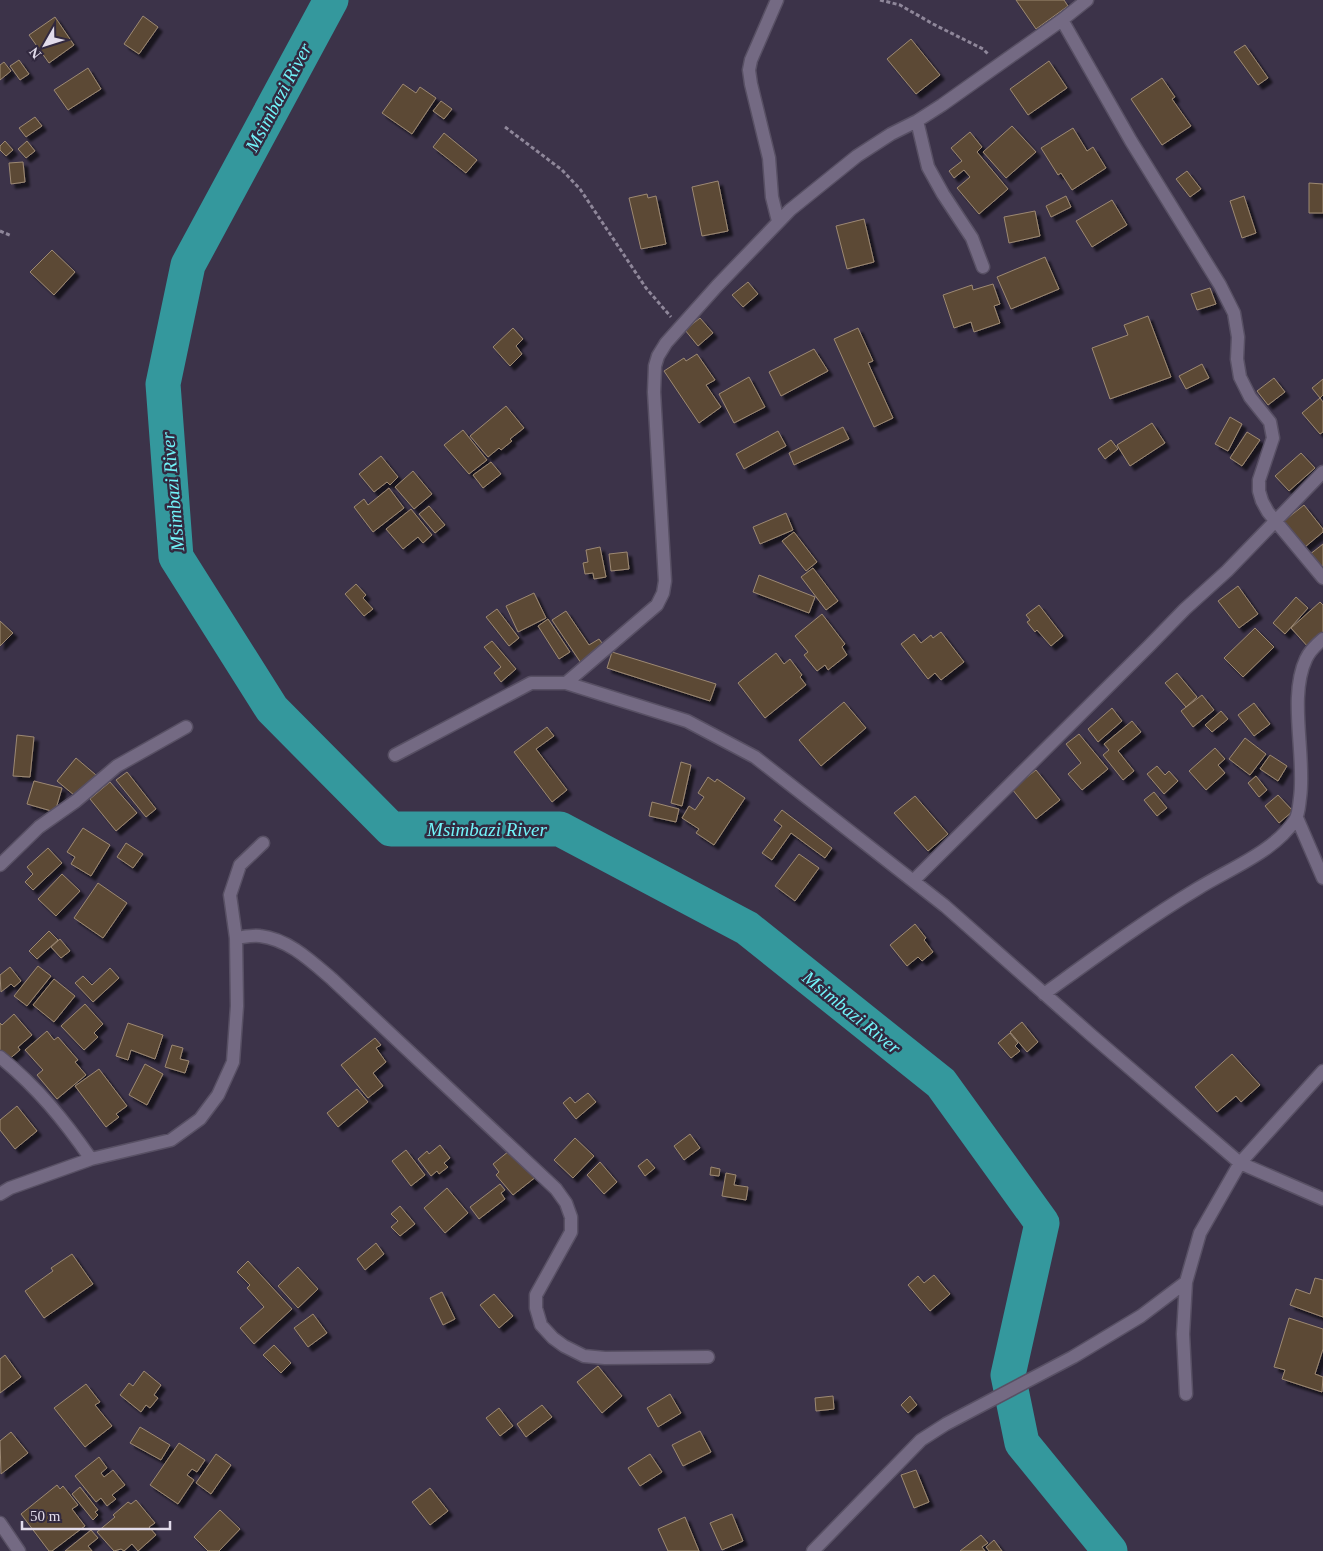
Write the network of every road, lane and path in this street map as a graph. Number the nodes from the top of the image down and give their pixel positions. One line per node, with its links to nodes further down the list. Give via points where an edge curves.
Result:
1 (777, 0): 8 (street, via 749,70 769,158 772,197)
2 (880, 0): 5 (path, via 900,4 983,49)
3 (1087, 0): 4 (street)
4 (1062, 20): 5 (street); 14 (street, via 1234,313 1240,378 1270,422 1273,438 1259,480 1259,491)
5 (998, 65): 6 (street)
6 (917, 121): 8 (street, via 857,156); 11 (street, via 928,167 972,238)
7 (505, 127): 12 (path, via 562,170 580,189 646,288)
8 (778, 221): 12 (street)
9 (0, 231): 10 (path)
10 (12, 236)
11 (984, 267)
12 (679, 327): 17 (street, via 658,356 655,366 663,593 657,605)
13 (1323, 472): 14 (street)
14 (1276, 521): 15 (street); 24 (street)
15 (1323, 578)
16 (1323, 639): 20 (street, via 1306,657 1301,673 1298,699 1302,788)
17 (566, 683): 19 (street, via 531,682); 24 (street, via 687,721 755,757)
18 (186, 727): 22 (street, via 117,766 39,827)
19 (395, 755)
20 (1297, 818): 23 (street); 26 (street, via 1271,846 1129,933)
21 (263, 843): 25 (street, via 240,865 230,895)
22 (0, 865)
23 (1323, 878)
24 (913, 881): 26 (street)
25 (236, 938): 29 (street, via 237,1006 233,1062 218,1095 200,1119 171,1140); 34 (street, via 260,936 274,939 304,955 556,1189 571,1216 571,1232 536,1295 541,1325 553,1338 584,1356)
26 (1044, 994): 30 (street)
27 (0, 1058): 29 (street, via 19,1072 64,1120)
28 (1323, 1071): 30 (street)
29 (91, 1158): 31 (street)
30 (1240, 1163): 32 (street); 33 (street, via 1200,1233)
31 (0, 1194)
32 (1323, 1199)
33 (1186, 1282): 35 (street, via 1183,1334); 38 (street, via 1141,1316 1073,1358 946,1424 922,1440)
34 (708, 1357)
35 (1186, 1394)
36 (0, 1524): 37 (street)
37 (19, 1551)
38 (813, 1551)

